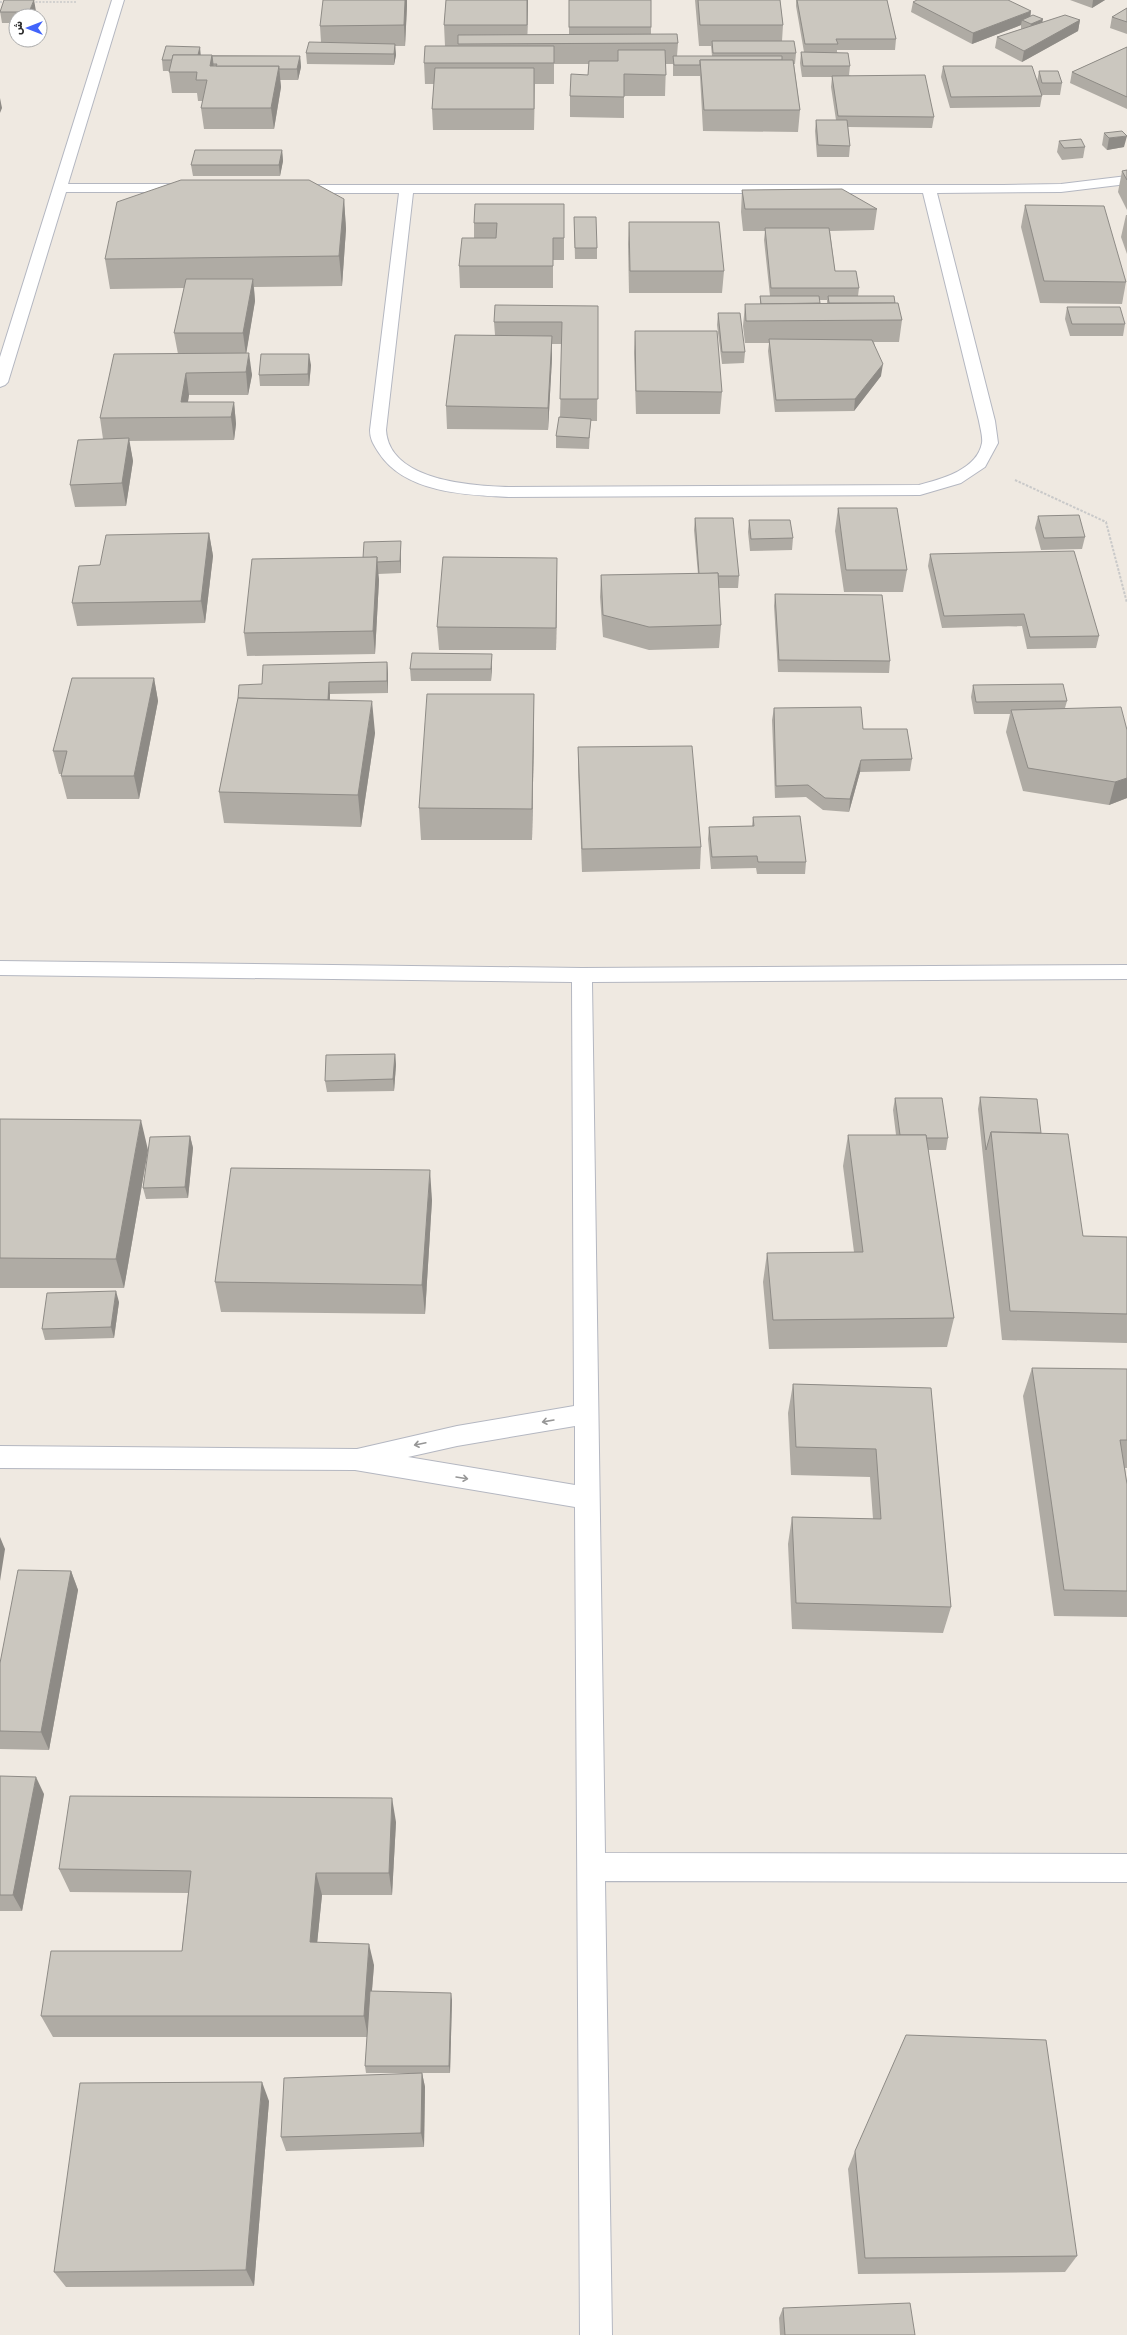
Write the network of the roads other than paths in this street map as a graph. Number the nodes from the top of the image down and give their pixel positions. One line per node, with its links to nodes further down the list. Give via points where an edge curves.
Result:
1 (117, 1): 3 (street)
2 (1127, 180): 7 (street, via 1060,188)
3 (61, 188): 4 (street); 8 (street)
4 (202, 188)
5 (281, 188): 6 (street)
6 (407, 189): 7 (street); 7 (street, via 378,418 380,441 396,463 427,481 465,490 509,492 920,490 955,480 980,464 990,443 987,421)
7 (929, 189)
8 (0, 382)
9 (4, 969): 11 (street)
10 (1127, 972): 11 (street)
11 (582, 975): 12 (street)
12 (586, 1414): 14 (street, one-way to 14, via 457,1436); 15 (street)
13 (0, 1457): 14 (street)
14 (355, 1459): 15 (street, one-way to 15)
15 (587, 1498): 16 (street)
16 (591, 1867): 17 (street); 18 (street)
17 (1127, 1868)
18 (596, 2335)

